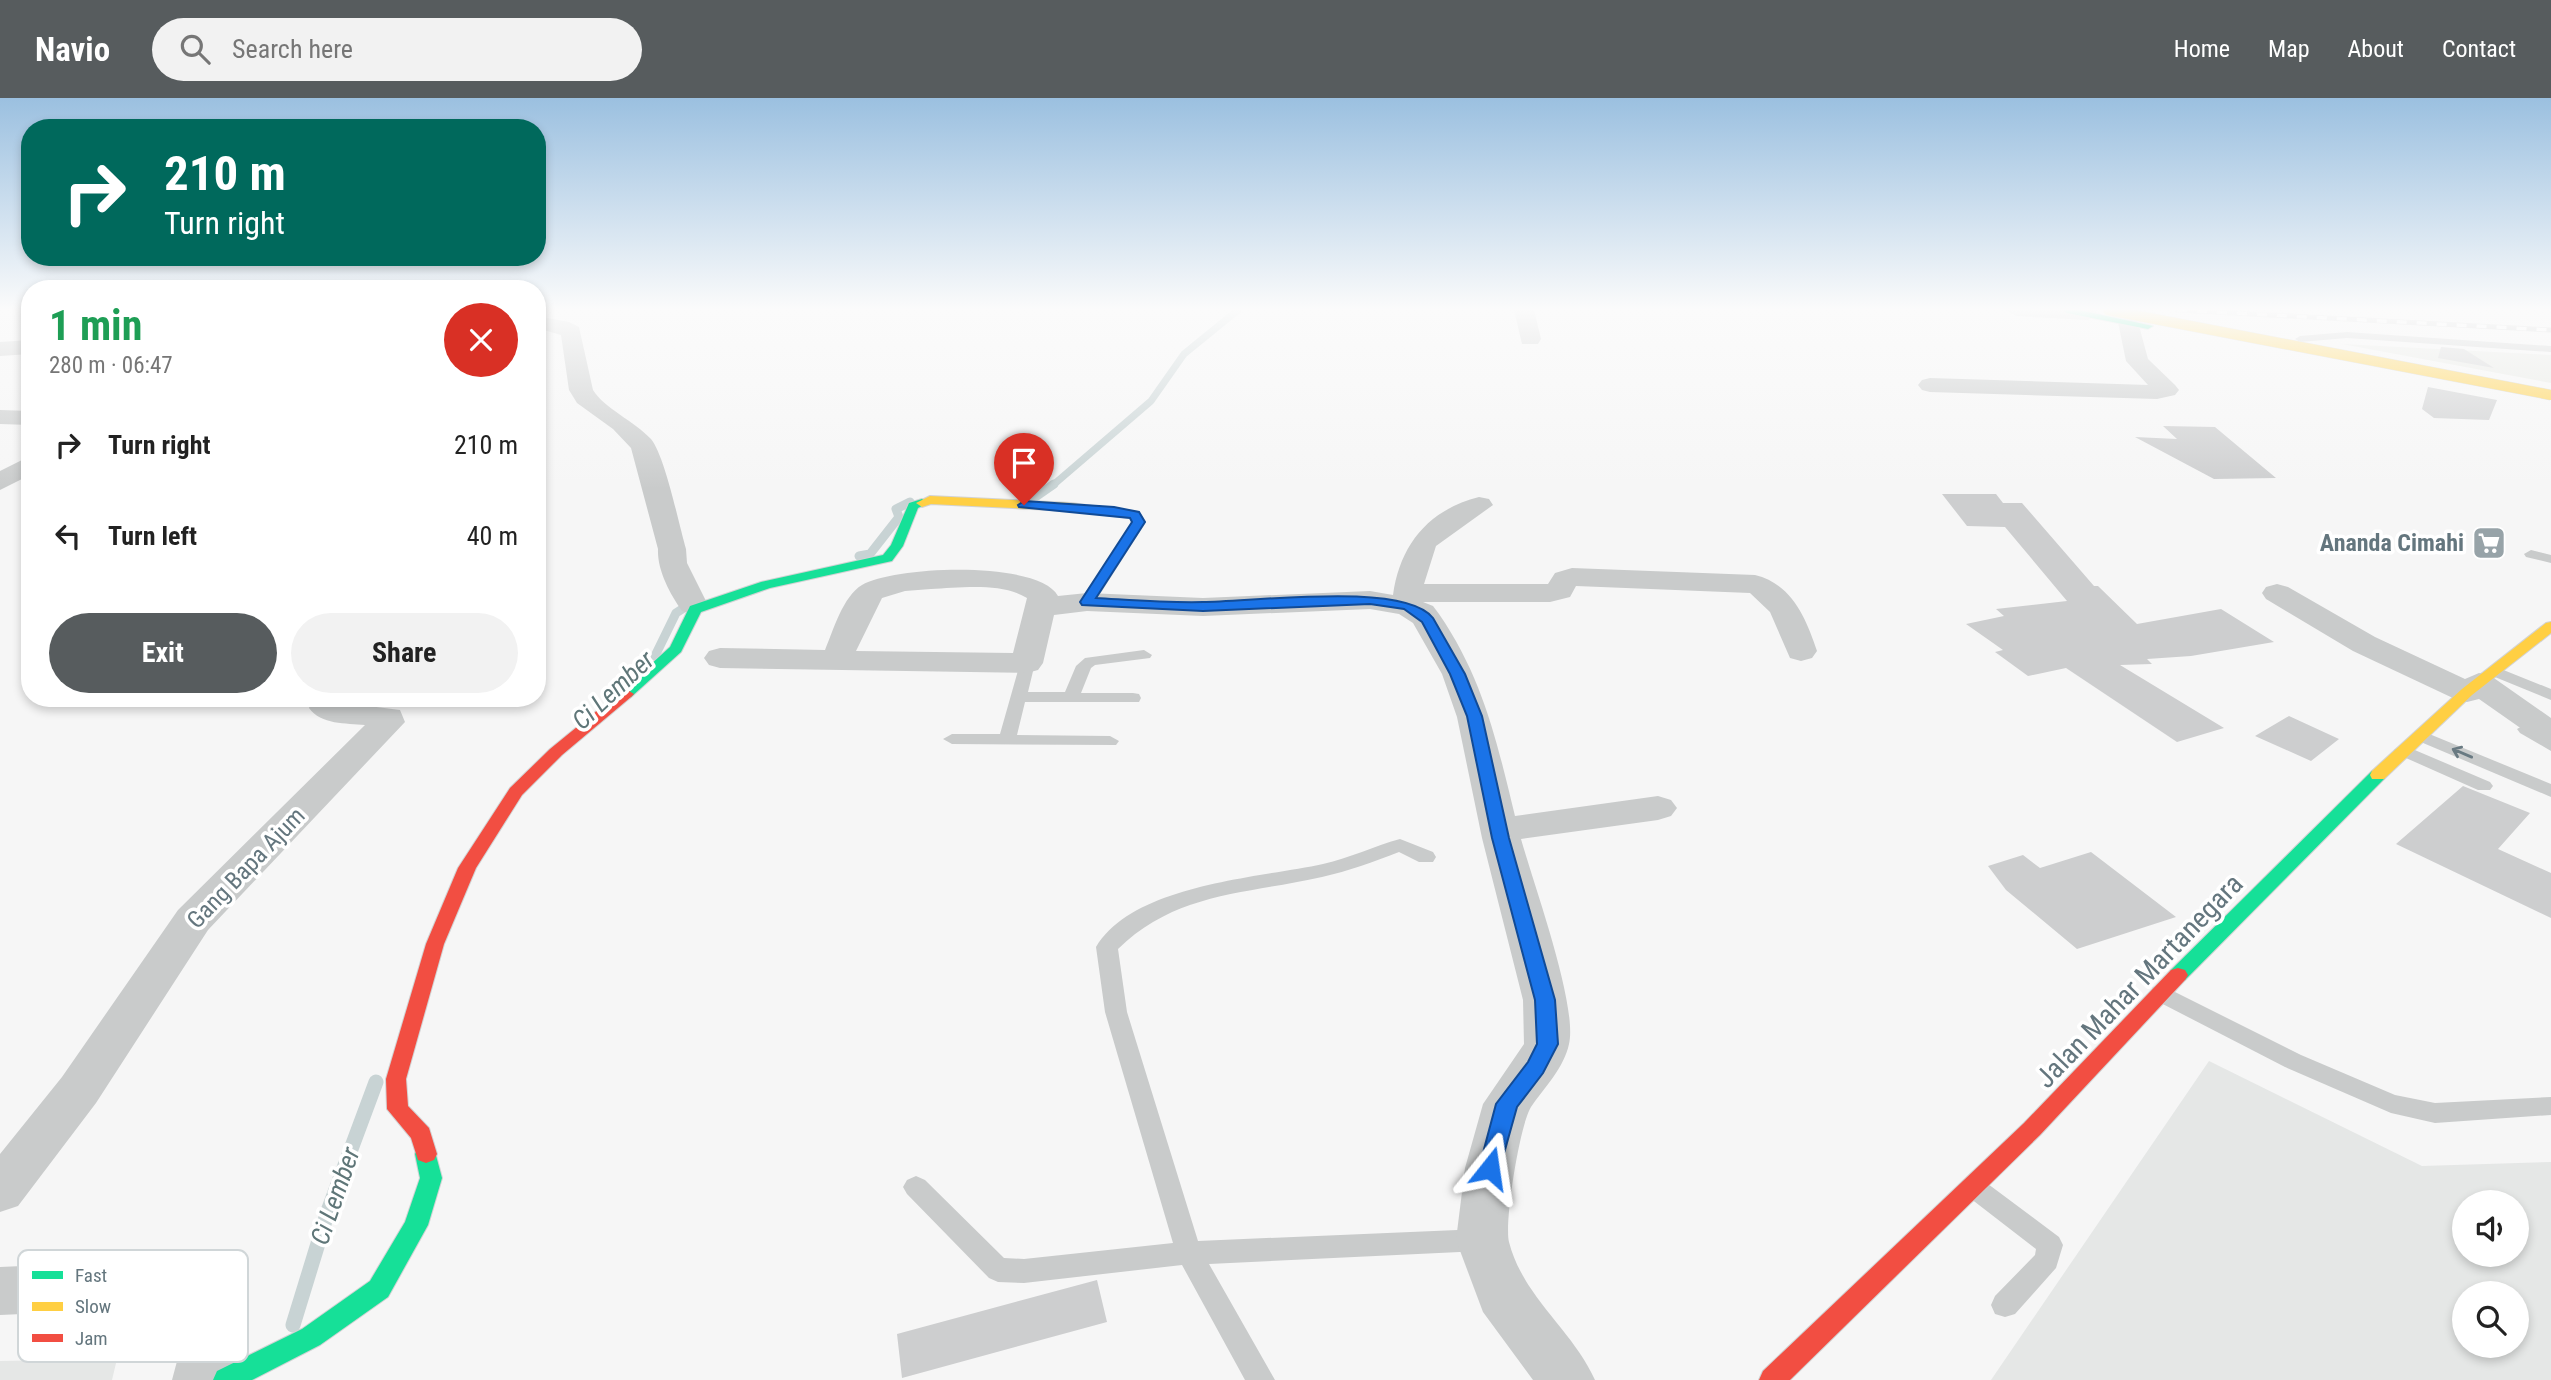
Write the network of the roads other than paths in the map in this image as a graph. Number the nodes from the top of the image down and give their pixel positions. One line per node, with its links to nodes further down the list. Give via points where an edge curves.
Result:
1 (578, 370): 20 (street, via 589,403 622,424 643,446 672,563)
2 (2146, 370): 6 (street, via 2167,390)
3 (2369, 370): 9 (main road)
4 (2416, 370): 8 (main road, bridge)
5 (2462, 370): 7 (main road)
6 (1930, 384)
7 (2551, 387)
8 (2551, 396)
9 (2551, 405)
10 (0, 416): 11 (street)
11 (21, 417)
12 (21, 469): 13 (street)
13 (0, 482)
14 (1479, 505): 18 (street, via 1424,538 1416,553)
15 (2531, 554): 16 (lane)
16 (2551, 559)
17 (2277, 593): 28 (street, via 2364,644)
18 (1408, 600): 19 (street, via 1203,607); 23 (street, via 1550,593 1559,591 1562,582 1572,577 1755,584 1773,593 1794,628); 44 (street, via 1428,621 1458,674 1474,716)
19 (1087, 602): 20 (main road, via 1137,528 1134,515 930,500 913,506 897,546 887,558); 21 (street)
20 (692, 603): 58 (main road, via 676,649 516,792 467,868 435,944 396,1079 398,1109 421,1134 431,1178 416,1225 379,1289 311,1337)
21 (1038, 607): 25 (street, via 1043,595 1038,589 1013,583 932,579 889,584 869,593); 27 (street)
22 (2551, 626): 28 (main road, Jalan Mahar Martanegara)
23 (1801, 651)
24 (1144, 655): 31 (lane, via 1091,661 1084,666)
25 (837, 658): 26 (street); 27 (street)
26 (720, 659)
27 (1027, 663): 30 (lane)
28 (2481, 682): 29 (lane); 34 (street); 35 (main road, Jalan Mahar Martanegara); 39 (lane)
29 (2551, 695)
30 (1017, 697): 31 (lane); 37 (lane)
31 (1072, 698): 32 (lane)
32 (1133, 698)
33 (326, 707): 50 (street, Gang Bapa Ajum, via 334,712 388,717 388,722 193,919 79,1090)
34 (2551, 734)
35 (2422, 736): 40 (main road, Jalan Mahar Martanegara); 42 (lane, one-way to 35)
36 (952, 739): 37 (lane)
37 (1007, 740): 38 (lane)
38 (1110, 741)
39 (2551, 746)
40 (2403, 750): 41 (lane); 46 (main road, Jalan Mahar Martanegara)
41 (2484, 786)
42 (2551, 791)
43 (1658, 808): 44 (street)
44 (1499, 830): 51 (street, via 1545,1000 1547,1044 1536,1068 1507,1104 1490,1168)
45 (1426, 857): 52 (lane, via 1400,845 1350,864 1210,891 1142,915 1107,947 1116,1012)
46 (2161, 992): 47 (lane, via 2269,1049 2391,1104 2435,1113); 48 (main road, Jalan Mahar Martanegara)
47 (2551, 1105)
48 (1972, 1186): 55 (lane, via 2050,1245 2047,1260); 61 (main road, Jalan Mahar Martanegara)
49 (916, 1187): 52 (lane, via 998,1270)
50 (0, 1191)
51 (1482, 1240): 52 (lane); 60 (street, via 1502,1295)
52 (1189, 1254): 59 (lane)
53 (18, 1290): 54 (street)
54 (0, 1291)
55 (2005, 1305)
56 (205, 1362): 57 (street)
57 (200, 1380)
58 (226, 1380)
59 (1261, 1380)
60 (1567, 1380)
61 (1772, 1380)

